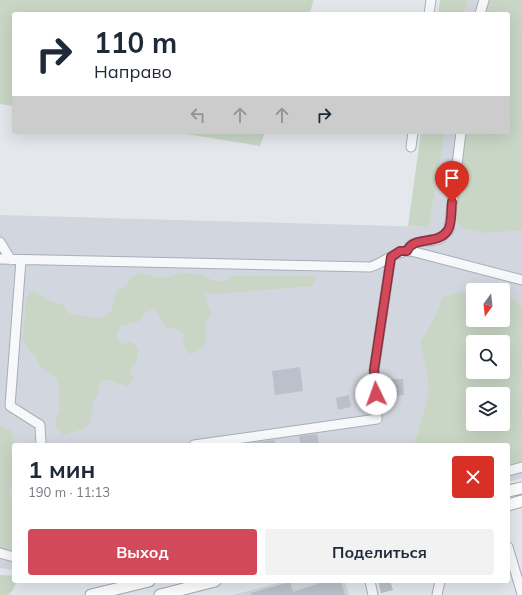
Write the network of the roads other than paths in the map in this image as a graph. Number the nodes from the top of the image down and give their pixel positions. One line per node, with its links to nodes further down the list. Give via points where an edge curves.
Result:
1 (431, 0): 3 (street)
2 (484, 0): 4 (street)
3 (429, 12)
4 (481, 12)
5 (413, 134): 7 (street)
6 (461, 134): 9 (street, via 449,230 440,238 414,243)
7 (411, 147)
8 (0, 242): 12 (street)
9 (407, 251): 10 (street, via 400,251); 14 (street)
10 (391, 257): 13 (street, via 370,268); 16 (street, via 374,370 377,419)
11 (0, 260): 12 (street)
12 (11, 260): 13 (street)
13 (21, 260): 15 (street, via 10,406 40,425)
14 (522, 280)
15 (41, 443)
16 (208, 443)
17 (522, 467): 18 (street)
18 (510, 470)
19 (522, 488): 20 (main road)
20 (510, 491)
21 (522, 501): 22 (main road)
22 (510, 504)
23 (0, 553): 25 (street)
24 (510, 554): 30 (street)
25 (12, 556)
26 (141, 583): 31 (main road)
27 (207, 583): 32 (main road)
28 (370, 583): 33 (street)
29 (440, 583): 34 (street)
30 (522, 594)
31 (91, 595)
32 (160, 595)
33 (373, 595)
34 (437, 595)

